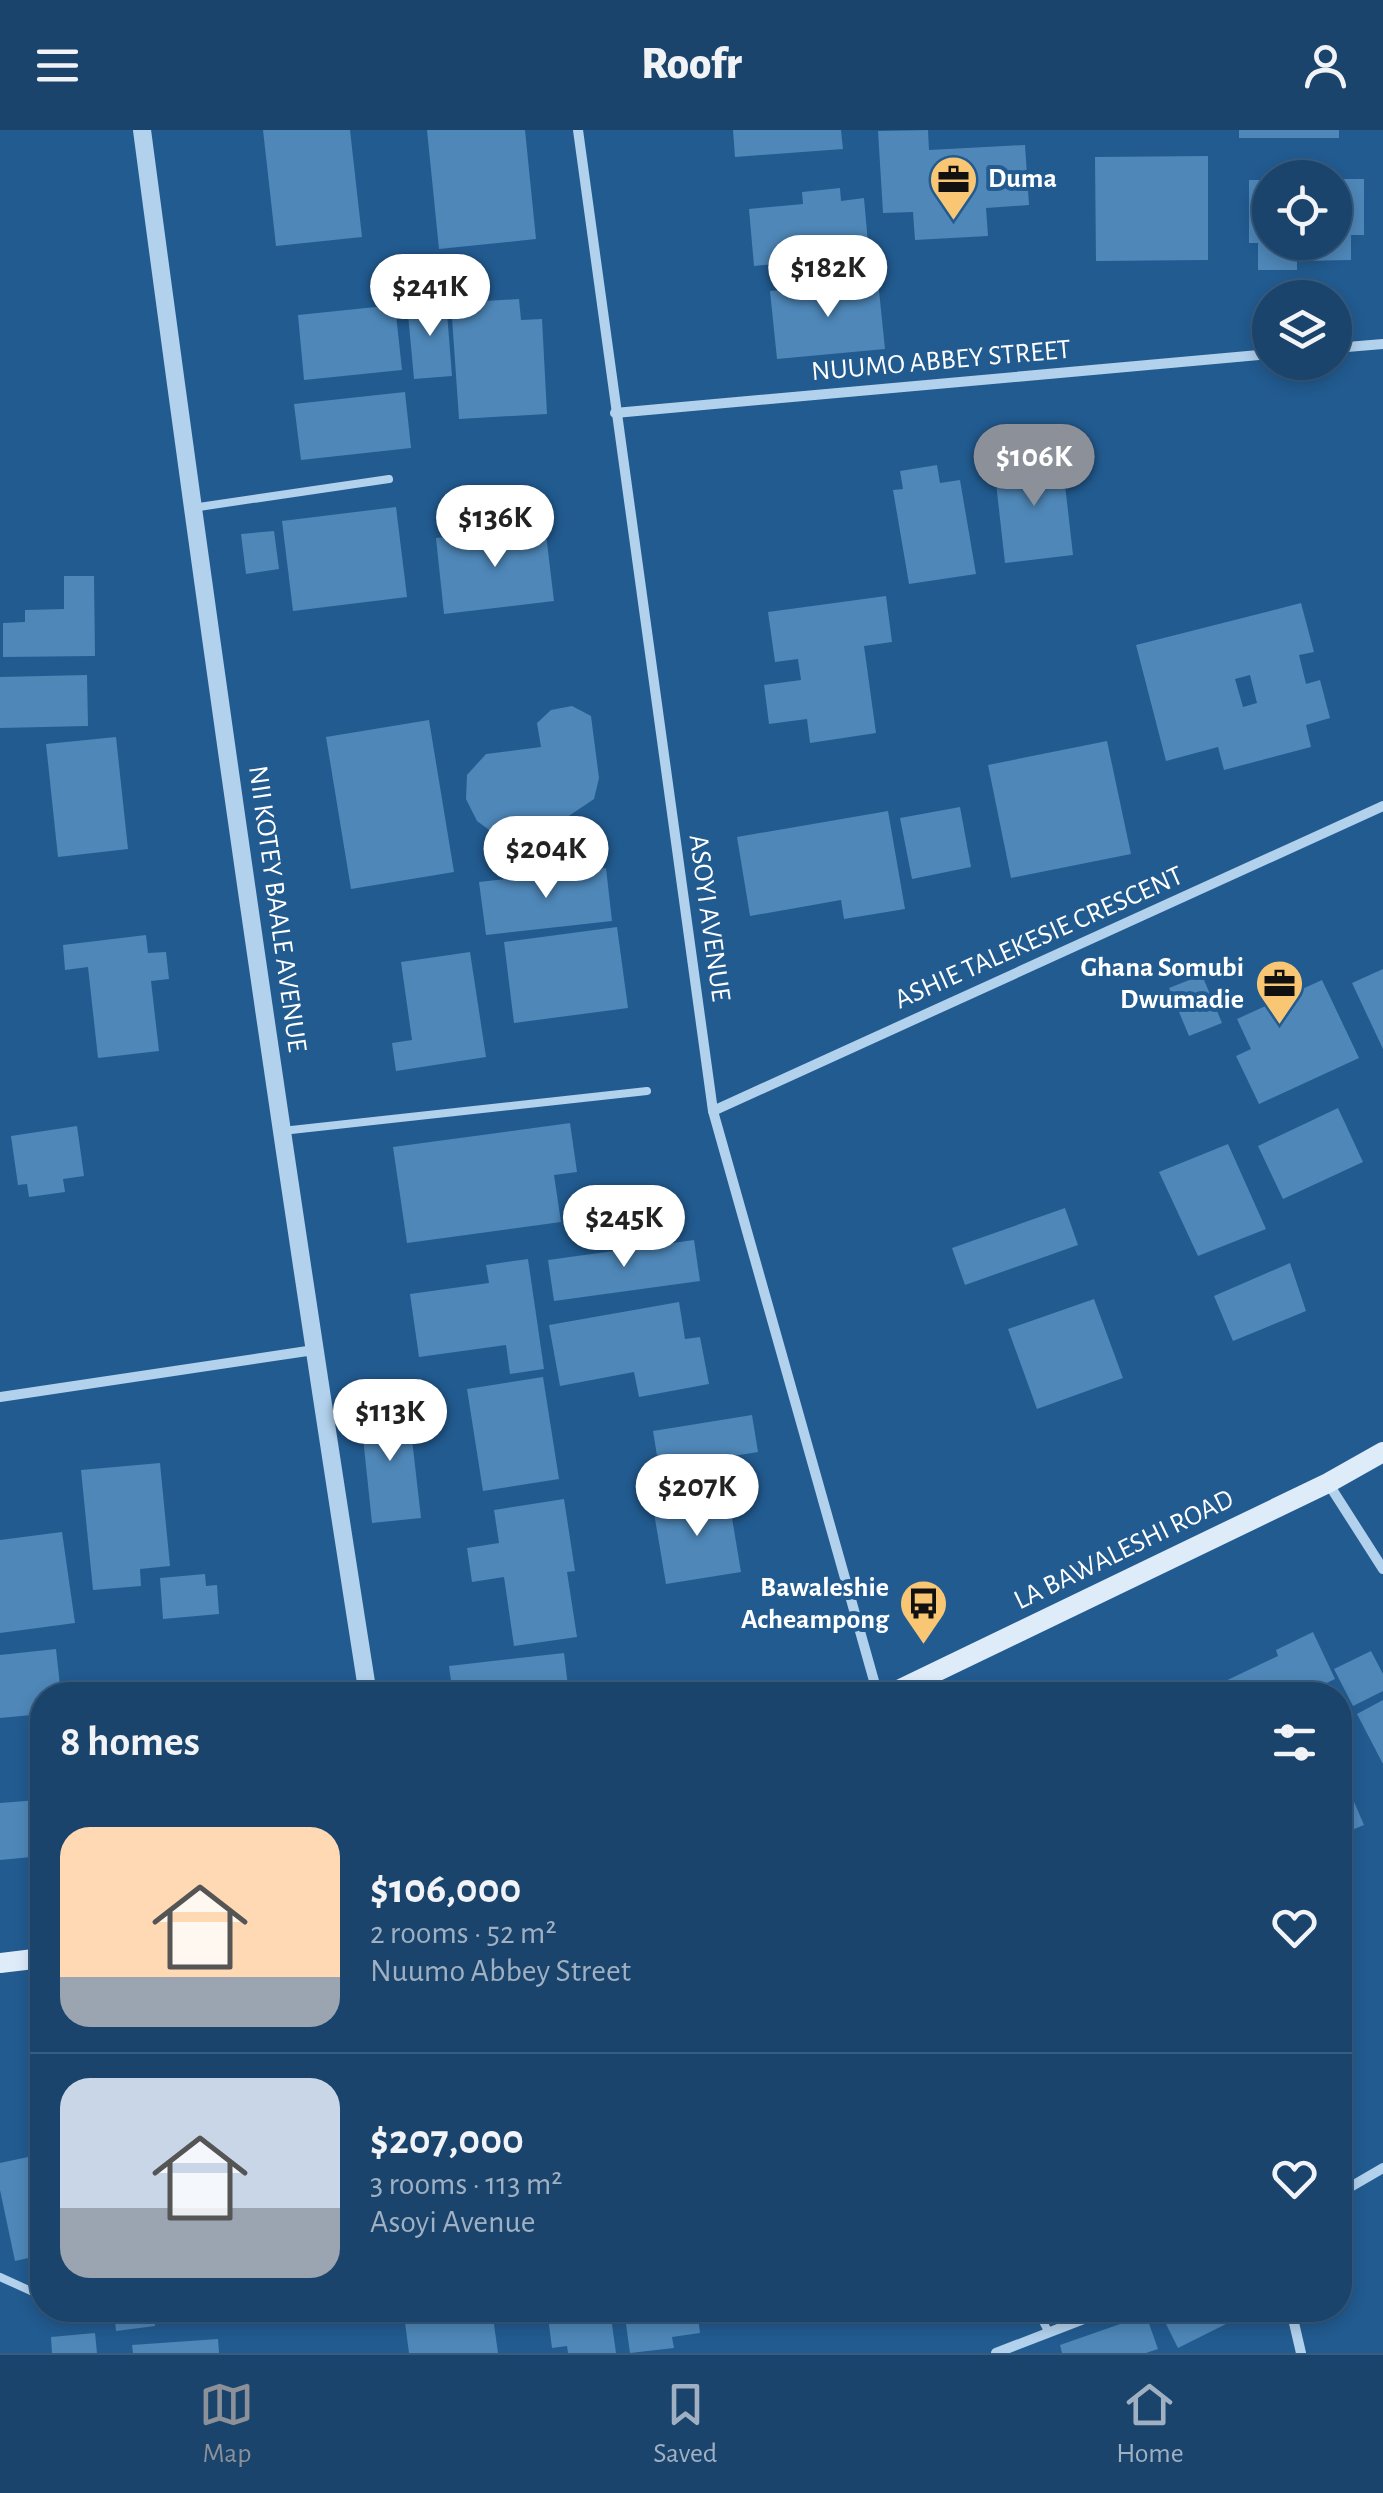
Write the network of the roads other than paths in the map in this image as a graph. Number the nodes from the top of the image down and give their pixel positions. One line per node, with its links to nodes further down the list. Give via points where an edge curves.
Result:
1 (142, 130): 8 (street, NII KOTEY BAALE AVENUE)
2 (578, 130): 6 (street, ASOYI AVENUE)
3 (1383, 344): 4 (street)
4 (1352, 347)
5 (1252, 356): 6 (street, NUUMO ABBEY STREET)
6 (616, 413): 11 (street, ASOYI AVENUE)
7 (389, 479): 8 (lane)
8 (192, 508): 12 (street, NII KOTEY BAALE AVENUE)
9 (1383, 806): 11 (street, ASHIE TALEKESIE CRESCENT)
10 (647, 1091): 12 (lane)
11 (713, 1110): 19 (street, ASOYI AVENUE)
12 (282, 1130): 13 (street, NII KOTEY BAALE AVENUE)
13 (314, 1350): 14 (street); 18 (street, NII KOTEY BAALE AVENUE)
14 (0, 1397)
15 (1383, 1452): 16 (main road, LA BAWALESHI ROAD)
16 (1328, 1484): 17 (street); 20 (main road, LA BAWALESHI ROAD)
17 (1383, 1569)
18 (366, 1682)
19 (874, 1682)
20 (915, 1682)
21 (30, 1960): 22 (main road)
22 (0, 1964)
23 (1383, 2168): 24 (street)
24 (1352, 2186)
25 (0, 2277): 26 (lane)
26 (30, 2291)
27 (1044, 2322): 30 (lane)
28 (1077, 2322): 30 (street)
29 (1293, 2322): 32 (street)
30 (1049, 2333): 31 (street)
31 (996, 2353)
32 (1301, 2353)

